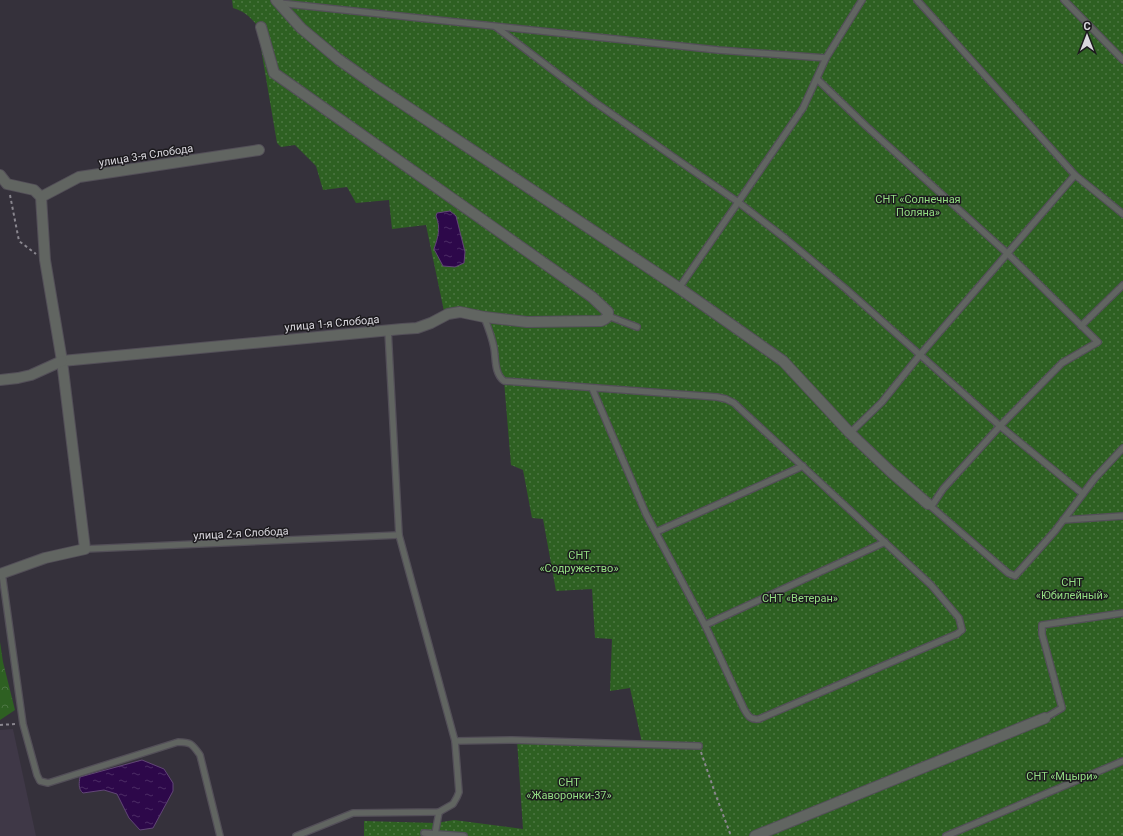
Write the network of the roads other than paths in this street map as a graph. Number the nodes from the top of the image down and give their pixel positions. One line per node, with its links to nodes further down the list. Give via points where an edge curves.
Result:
1 (862, 0): 7 (lane)
2 (917, 0): 12 (lane)
3 (1064, 0): 8 (lane)
4 (277, 2): 6 (lane); 18 (street, via 338,59)
5 (261, 27): 20 (street, via 274,73 592,297 608,312)
6 (496, 27): 7 (lane, via 718,50); 14 (lane, via 596,103)
7 (826, 58): 9 (lane)
8 (1123, 60)
9 (817, 79): 14 (lane, via 803,108); 16 (lane)
10 (259, 150): 13 (street, улица 3-я Слобода, via 78,177)
11 (0, 175): 13 (street, via 7,184 34,190)
12 (1075, 175): 15 (lane); 16 (lane)
13 (41, 197): 25 (street, via 45,260)
14 (738, 202): 18 (lane); 24 (lane, via 846,289)
15 (1123, 214)
16 (1008, 254): 21 (lane); 24 (lane)
17 (1123, 285): 21 (lane)
18 (679, 288): 29 (street, via 784,361)
19 (484, 317): 20 (street, улица 1-я Слобода, via 527,322); 23 (street, улица 1-я Слобода, via 460,312 448,314 417,328); 27 (lane, via 494,348 497,370 504,381)
20 (605, 319): 22 (lane)
21 (1081, 326): 28 (lane, via 1098,342 1062,363)
22 (637, 327)
23 (388, 330): 25 (street, улица 1-я Слобода); 37 (lane)
24 (919, 356): 28 (lane); 29 (lane, via 882,402)
25 (62, 361): 26 (street, улица 1-я Слобода, via 31,375); 39 (street)
26 (0, 380)
27 (592, 388): 31 (lane, via 726,399 734,403); 36 (lane)
28 (1000, 426): 32 (lane); 33 (lane, via 943,489 933,504)
29 (850, 433): 33 (street)
30 (1123, 448): 32 (lane)
31 (803, 466): 36 (lane); 38 (lane)
32 (1083, 494): 35 (lane)
33 (928, 504): 35 (lane, via 1008,573 1015,576)
34 (1123, 516): 35 (lane)
35 (1063, 520)
36 (656, 532): 42 (lane)
37 (399, 535): 39 (lane, улица 2-я Слобода); 44 (lane)
38 (885, 542): 42 (lane); 42 (lane, via 931,585 959,618 962,630 754,720 748,717)
39 (85, 549): 40 (street, via 45,558)
40 (1, 574): 50 (lane, via 23,724 40,781 48,783 178,742 188,742 200,755)
41 (1123, 613): 43 (lane, via 1042,625 1042,634 1062,708)
42 (705, 625)
43 (1045, 718): 53 (street)
44 (455, 741): 45 (lane, via 513,740); 47 (lane, via 459,792 453,804)
45 (699, 746)
46 (1123, 761): 54 (lane)
47 (439, 812): 49 (lane); 51 (lane, via 353,813)
48 (424, 833): 49 (lane)
49 (434, 834): 52 (lane)
50 (220, 836)
51 (296, 836)
52 (464, 836)
53 (755, 836)
54 (946, 836)

